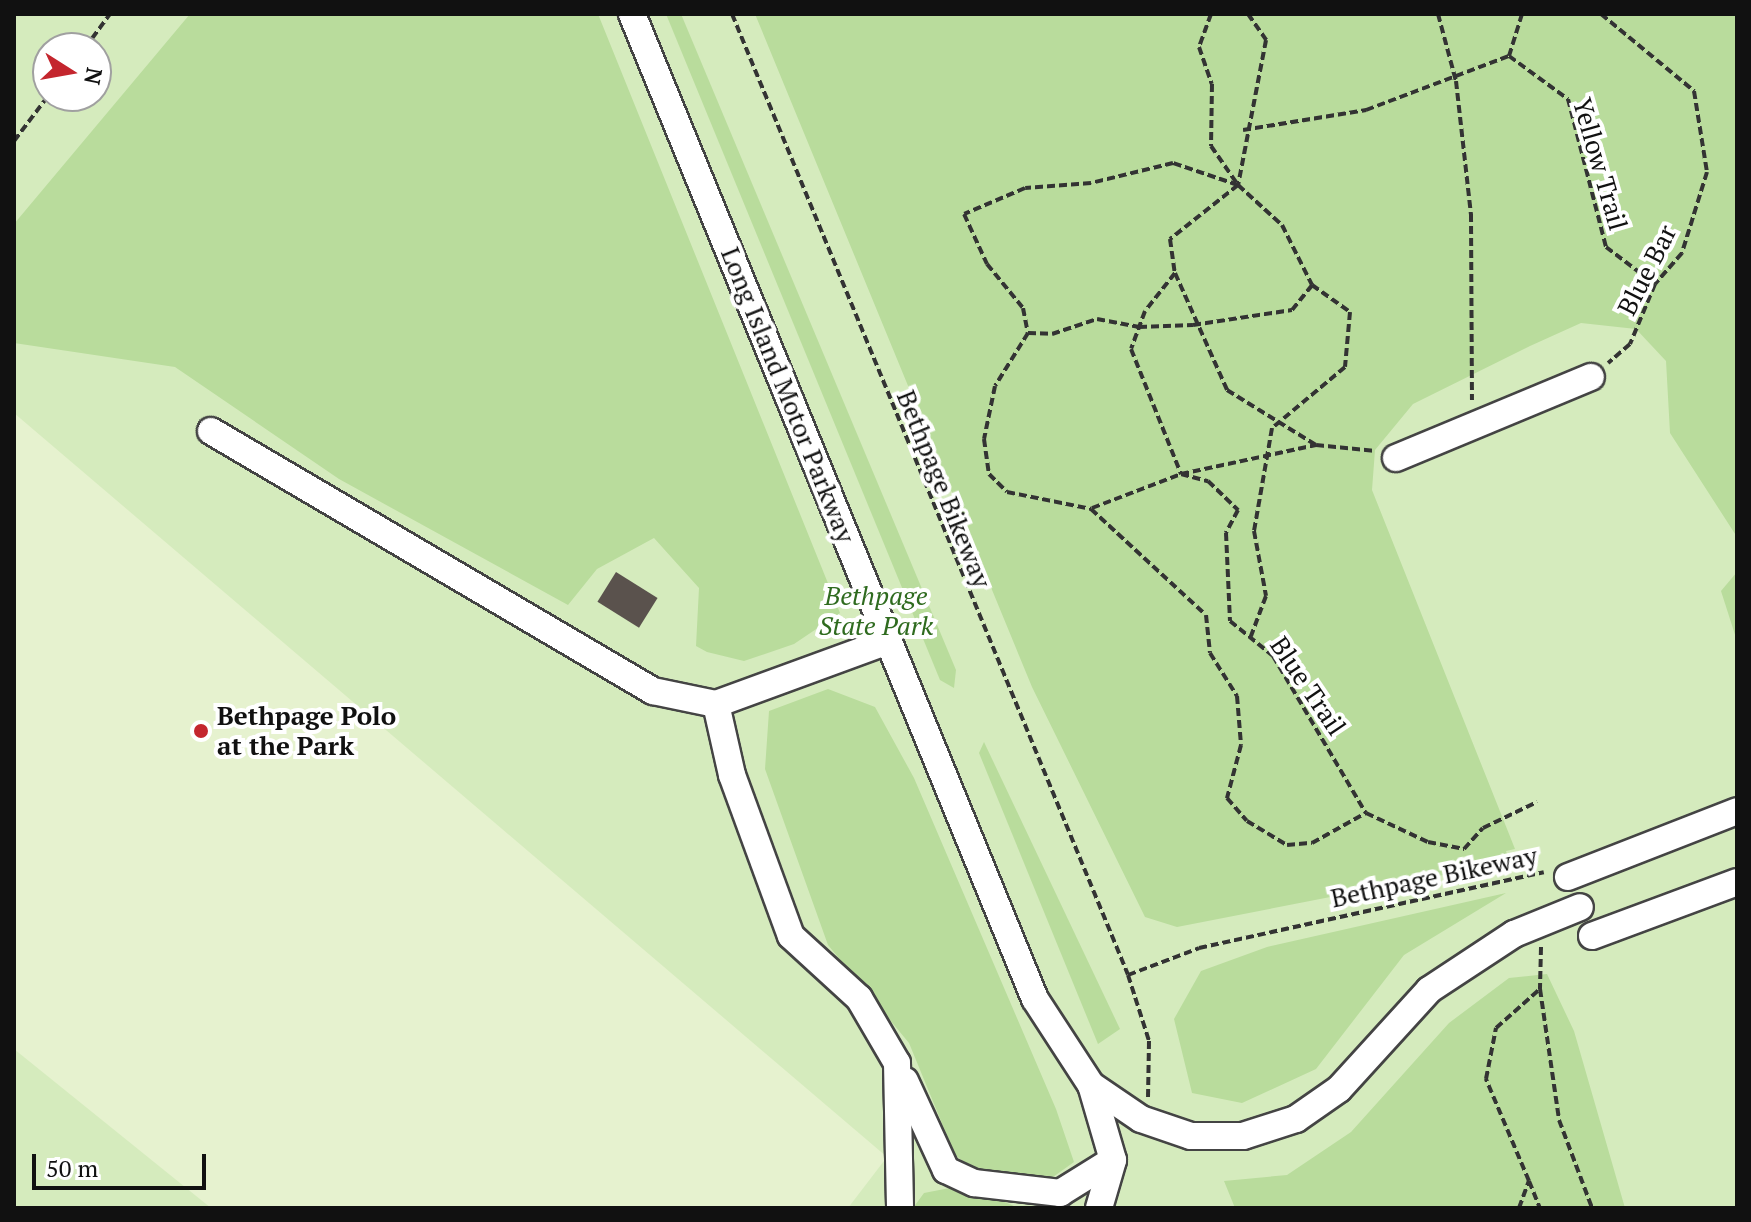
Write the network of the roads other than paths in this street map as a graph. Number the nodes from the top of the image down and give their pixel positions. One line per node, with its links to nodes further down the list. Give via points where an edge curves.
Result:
1 (632, 14): 5 (street, Long Island Motor Parkway)
2 (1591, 377): 4 (street)
3 (211, 431): 6 (street, via 653,691)
4 (1391, 455)
5 (888, 641): 6 (street); 13 (street, Long Island Motor Parkway, via 1035,999)
6 (716, 704): 12 (street, via 732,775 791,936 859,998)
7 (1737, 811): 8 (street)
8 (1560, 874)
9 (1737, 882): 11 (street)
10 (1580, 907): 13 (street, via 1542,921 1429,990 1339,1089 1296,1119 1243,1136 1191,1136 1141,1119)
11 (1592, 936)
12 (897, 1063): 14 (street, via 946,1170 974,1183 1060,1193); 15 (street)
13 (1091, 1085): 14 (street)
14 (1113, 1160): 16 (street)
15 (900, 1208)
16 (1099, 1208)

